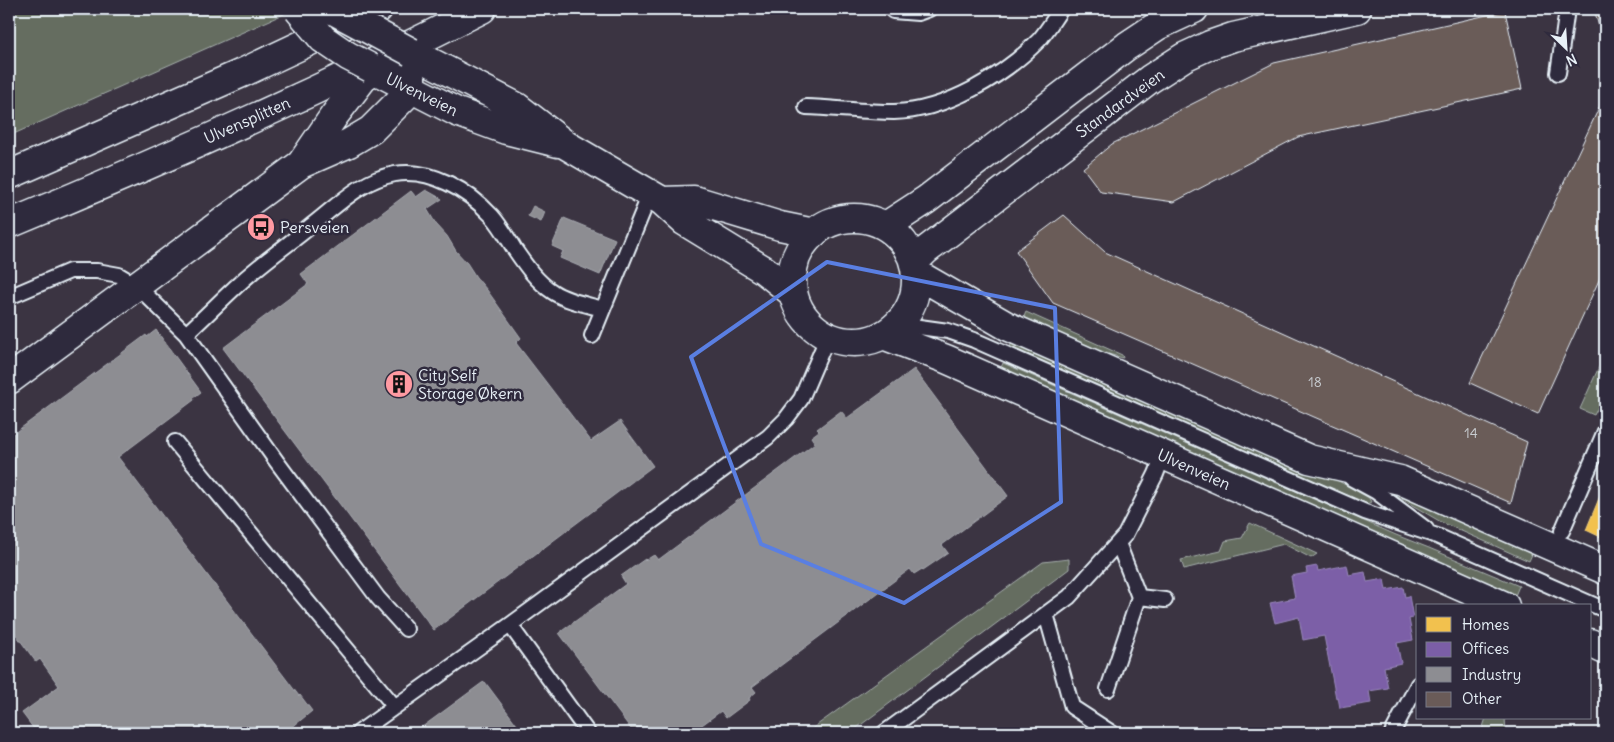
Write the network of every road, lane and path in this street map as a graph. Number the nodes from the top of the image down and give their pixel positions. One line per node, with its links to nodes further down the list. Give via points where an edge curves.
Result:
1 (298, 9): 12 (main road, Ulvenveien, bridge, via 323,39)
2 (331, 9): 11 (main road, Ulvenveien, bridge)
3 (378, 9): 17 (main road)
4 (482, 9): 22 (main road, Ulvensplitten, via 263,114)
5 (891, 9): 6 (lane, via 918,13)
6 (929, 9)
7 (1061, 9): 15 (lane, via 1039,39 1004,70 961,95 929,108 895,112)
8 (1194, 9): 23 (main road, via 1155,22 926,200)
9 (1358, 9): 25 (main road, Standardveien, via 1233,37 1184,57 1150,79 925,251)
10 (1567, 9): 13 (lane)
11 (411, 52): 12 (main road); 14 (main road); 16 (main road, Ulvenveien, via 517,107)
12 (371, 68): 14 (main road, Ulvenveien); 18 (main road)
13 (1558, 73)
14 (411, 90): 16 (main road, Ulvenveien, via 506,130); 18 (main road, via 371,130)
15 (806, 107)
16 (566, 145): 21 (main road, Ulvenveien)
17 (60, 153): 19 (main road); 20 (main road)
18 (301, 164): 26 (main road)
19 (9, 168)
20 (9, 175)
21 (656, 198): 24 (main road, via 694,200); 27 (main road, Ulvenveien, via 684,221 764,270); 29 (lane)
22 (9, 224)
23 (886, 226): 24 (main road, via 869,219 850,218 832,222); 25 (main road, via 902,240)
24 (814, 233): 27 (main road, via 796,258 792,278)
25 (916, 268): 30 (main road, via 914,296 909,309); 38 (main road, Ulvenveien, via 1008,326)
26 (136, 285): 28 (lane, via 119,275 70,271); 31 (lane); 34 (main road)
27 (794, 293): 33 (main road, via 804,316)
28 (9, 298)
29 (603, 309): 31 (lane, via 554,294 541,283 524,264 493,216 474,199 429,176 395,174 372,180 352,192 242,281); 32 (lane)
30 (890, 330): 33 (main road, via 871,340 853,342); 37 (main road, Ulvenveien, via 946,359); 40 (lane, Ulvenveien, via 948,331 974,340 1365,512)
31 (186, 334): 51 (lane, via 378,598)
32 (592, 336)
33 (828, 336): 50 (lane, via 801,399 768,437)
34 (9, 380)
35 (1605, 431): 39 (lane)
36 (175, 442): 56 (lane)
37 (1163, 456): 41 (lane, via 1125,535); 45 (main road, Ulvenveien)
38 (1309, 459): 40 (lane, Ulvenveien, via 1375,491); 42 (main road, Ulvenveien, via 1400,480)
39 (1562, 531)
40 (1437, 536): 46 (lane, Ulvenveien)
41 (1118, 543): 43 (lane); 49 (lane, via 1069,597)
42 (1605, 570)
43 (1139, 596): 44 (lane); 55 (lane)
44 (1165, 600)
45 (1500, 604)
46 (1591, 604)
47 (1592, 604): 48 (lane, Ulvenveien)
48 (1605, 610)
49 (1046, 614): 59 (lane); 60 (lane, via 1072,706)
50 (510, 625): 56 (lane); 58 (lane)
51 (406, 629)
52 (1592, 644): 53 (main road)
53 (1605, 650)
54 (1416, 688): 61 (lane)
55 (1108, 689)
56 (395, 707): 57 (lane)
57 (358, 733)
58 (588, 733)
59 (884, 733)
60 (1112, 733)
61 (1392, 733)

